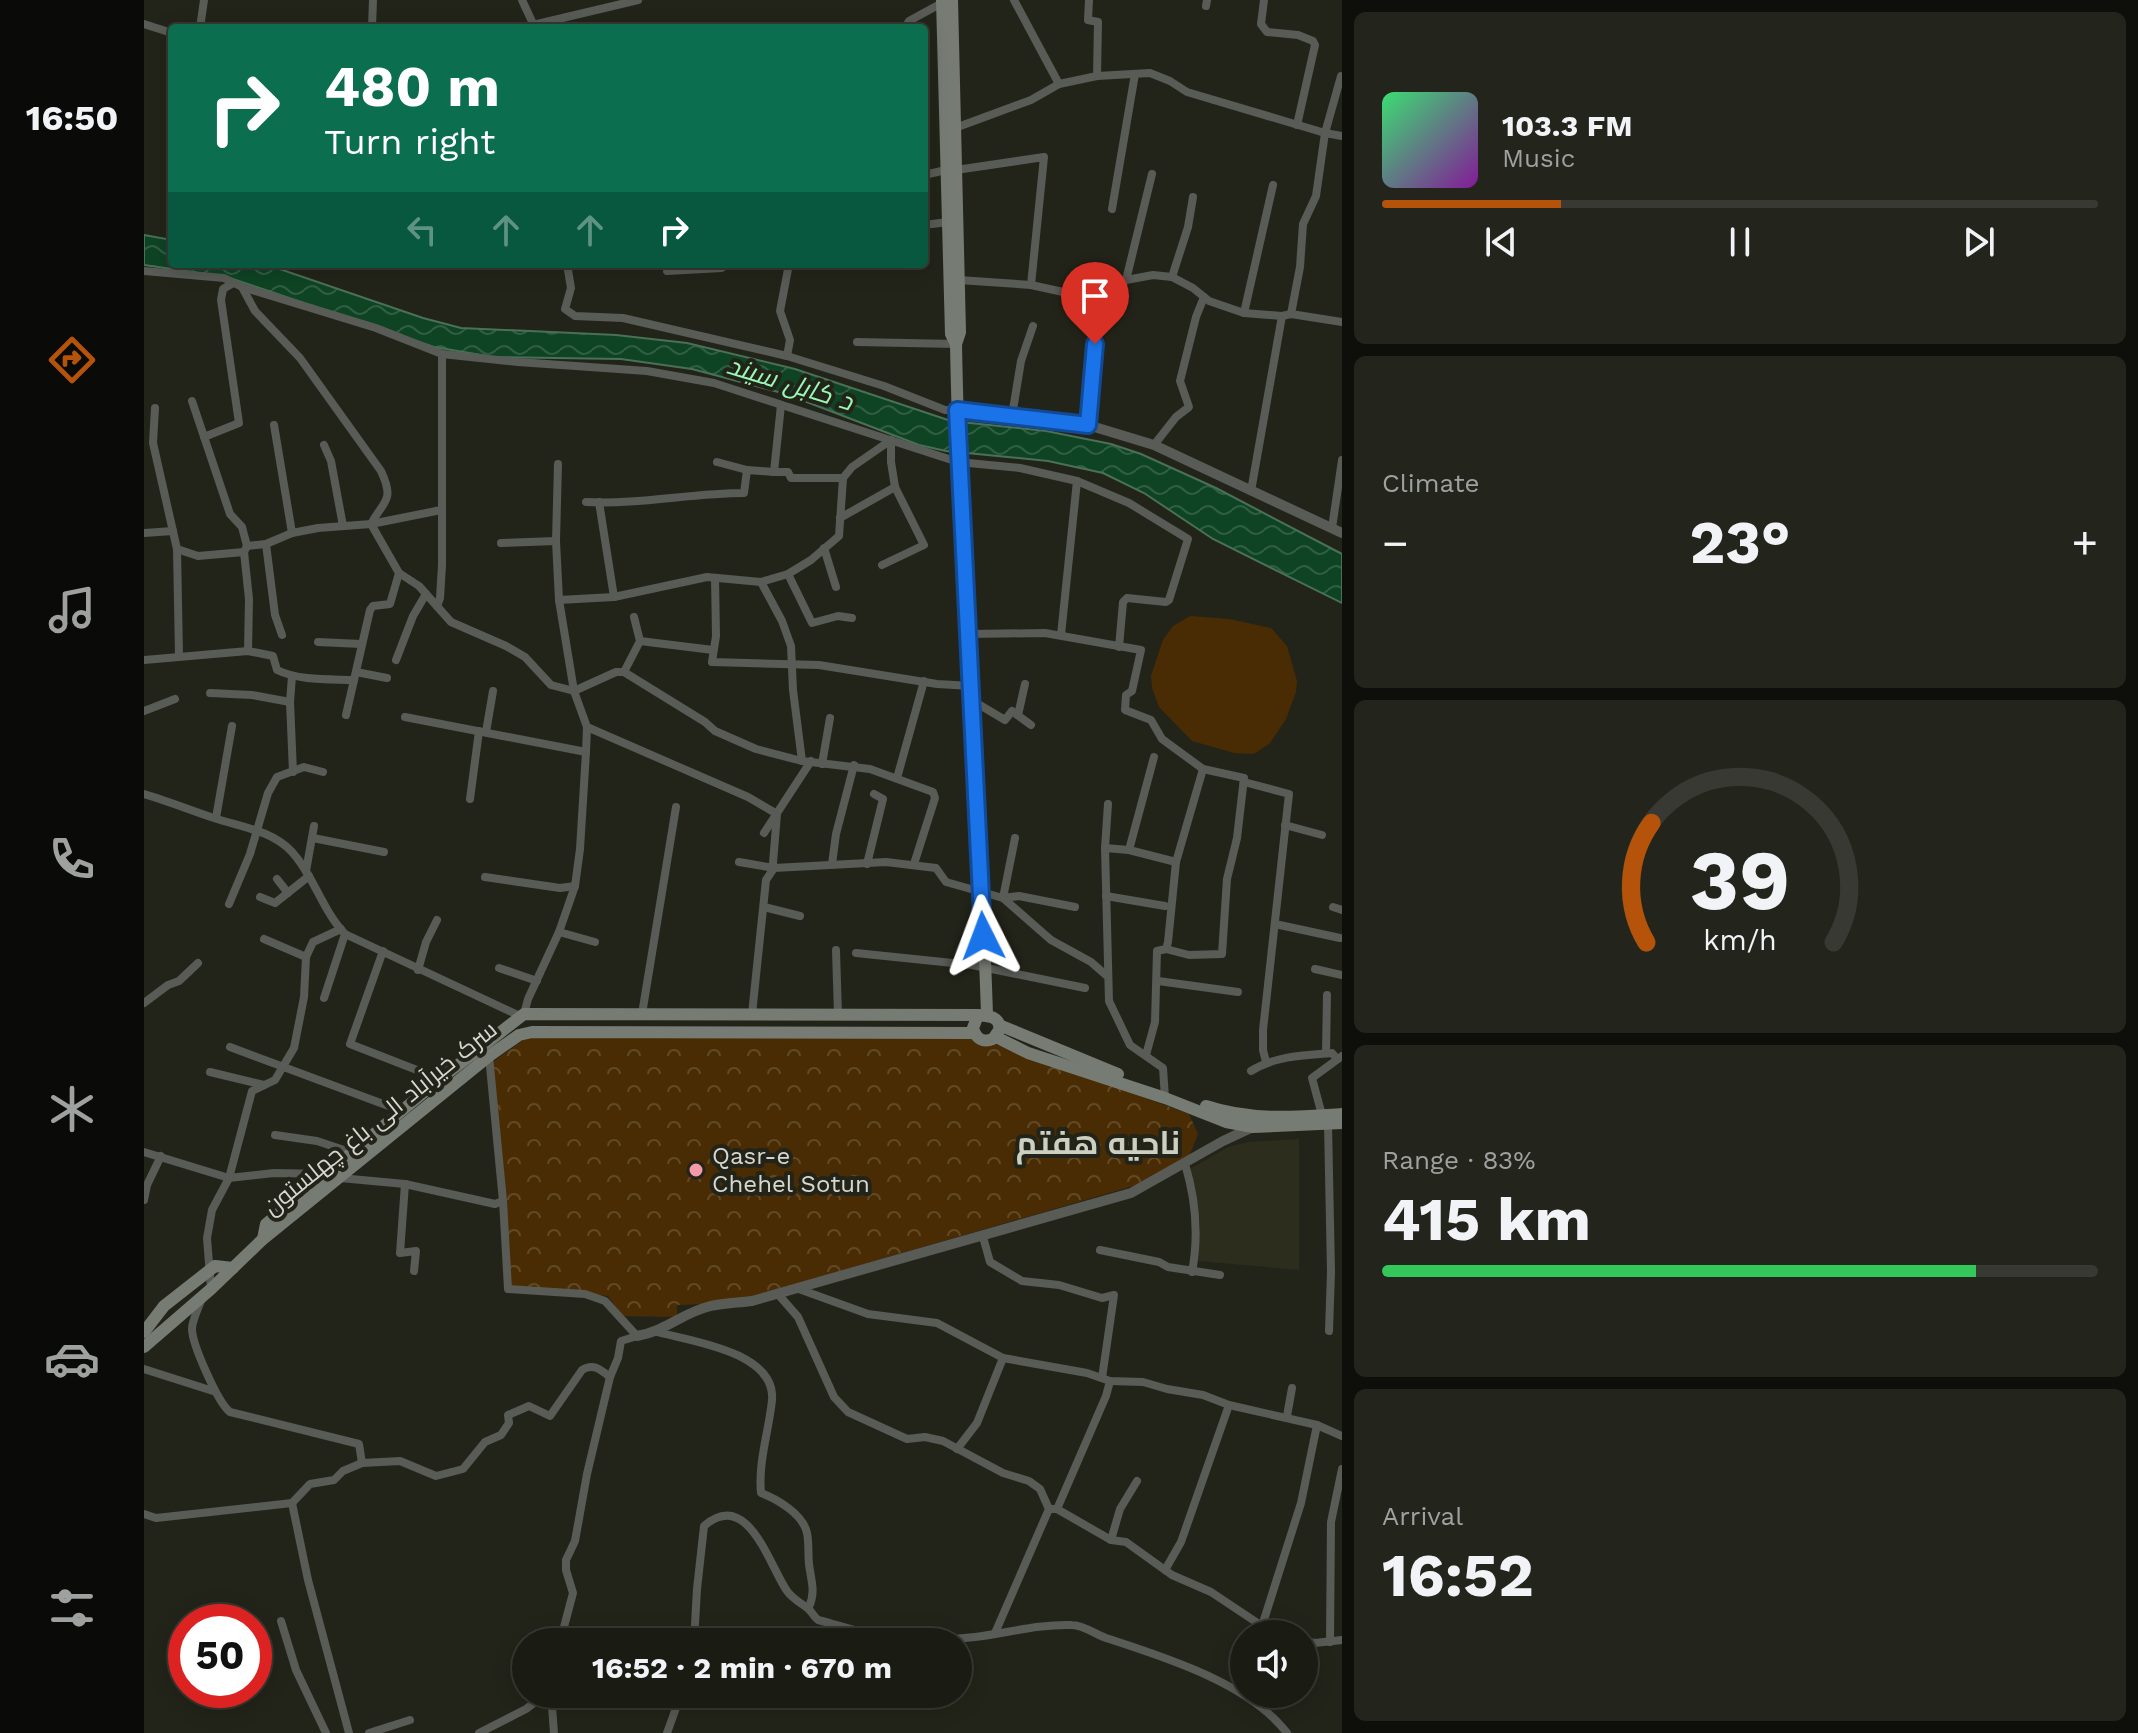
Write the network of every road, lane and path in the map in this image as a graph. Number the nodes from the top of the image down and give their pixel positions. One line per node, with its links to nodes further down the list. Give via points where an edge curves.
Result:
1 (204, 0): 10 (street)
2 (373, 0): 11 (street)
3 (522, 0): 12 (street)
4 (638, 0): 13 (street)
5 (1014, 0): 19 (street)
6 (1089, 0): 17 (street, via 1088,20 1098,22)
7 (1264, 0): 20 (street, via 1261,24 1267,32 1298,35 1315,45)
8 (945, 1): 14 (street); 21 (main road); 24 (main road)
9 (144, 24): 15 (street)
10 (201, 24)
11 (372, 24)
12 (533, 24)
13 (542, 24)
14 (907, 24)
15 (168, 32)
16 (1135, 74): 17 (street); 20 (street, via 1150,73 1187,92); 29 (street)
17 (1097, 76): 19 (street)
18 (1341, 76): 22 (street)
19 (1059, 84): 21 (street)
20 (1297, 125): 22 (street)
21 (955, 128): 24 (main road)
22 (1325, 133): 23 (street); 45 (street, via 1316,196 1303,224 1300,267)
23 (1342, 136)
24 (951, 170): 25 (street); 30 (main road); 38 (main road); 41 (street, via 1044,157)
25 (928, 174)
26 (1152, 174): 39 (street)
27 (1273, 185): 44 (street)
28 (1193, 197): 37 (street)
29 (1112, 209)
30 (948, 222): 31 (street); 49 (main road, via 951,334)
31 (928, 224)
32 (568, 268): 51 (street, via 571,288 565,309 575,316 623,318)
33 (722, 268): 36 (street)
34 (788, 268): 51 (street, via 780,311 790,340)
35 (144, 271): 40 (street, via 224,278)
36 (667, 271)
37 (1172, 277): 39 (street); 42 (street)
38 (959, 280): 41 (street); 49 (main road)
39 (1126, 280): 43 (street)
40 (237, 285): 50 (street); 59 (street, via 223,289 221,300 239,423); 77 (street, via 300,358 381,471 389,488 386,505)
41 (1031, 285): 43 (street)
42 (1204, 297): 44 (street); 62 (street, via 1180,381 1189,407)
43 (1100, 300): 58 (street)
44 (1244, 313): 45 (street)
45 (1286, 315): 46 (street); 72 (street)
46 (1342, 322)
47 (1033, 326): 56 (street)
48 (857, 342): 49 (street)
49 (956, 344): 55 (main road)
50 (442, 354): 53 (street, via 647,371 714,383); 75 (street)
51 (787, 356): 55 (street)
52 (192, 401): 59 (street)
53 (781, 405): 60 (street); 68 (street)
54 (155, 408): 80 (street, via 153,443)
55 (957, 415): 56 (street); 63 (main road)
56 (1012, 416): 58 (street)
57 (274, 425): 82 (street)
58 (1088, 425): 62 (street)
59 (204, 437): 88 (street)
60 (891, 440): 63 (street); 69 (street); 71 (street)
61 (324, 445): 78 (street)
62 (1154, 445): 72 (street)
63 (958, 459): 70 (street); 101 (main road)
64 (1342, 460): 79 (street)
65 (717, 462): 67 (street)
66 (558, 464): 83 (street)
67 (747, 470): 68 (street); 74 (street, via 744,493)
68 (774, 472): 69 (street, via 788,472 791,478)
69 (843, 478): 76 (street)
70 (1077, 481): 103 (street); 107 (street, via 1129,503 1188,539 1169,600 1123,602)
71 (895, 487): 76 (street); 89 (street, via 924,545)
72 (1251, 491): 79 (street)
73 (586, 502): 74 (street)
74 (599, 502): 96 (street)
75 (441, 510): 77 (street); 98 (street)
76 (840, 518): 86 (street, via 841,534)
77 (371, 524): 78 (street); 90 (street)
78 (343, 526): 82 (street)
79 (1337, 530)
80 (173, 531): 81 (street); 87 (street)
81 (144, 533)
82 (292, 533): 85 (street)
83 (556, 541): 84 (street); 97 (street)
84 (501, 543)
85 (266, 544): 88 (street); 102 (street)
86 (824, 548): 91 (street); 94 (street)
87 (177, 549): 88 (street, via 198,556); 110 (street)
88 (246, 549): 109 (street)
89 (882, 565)
90 (399, 573): 95 (street); 106 (street, via 390,604 370,610)
91 (788, 574): 93 (street); 100 (street, via 812,623)
92 (715, 578): 93 (street); 96 (street); 108 (street)
93 (761, 582): 113 (street, via 788,634)
94 (836, 587)
95 (426, 594): 98 (street); 112 (street)
96 (614, 597): 97 (street)
97 (559, 600): 122 (street)
98 (437, 606): 122 (street, via 461,628 525,657 551,685)
99 (634, 617): 104 (street)
100 (852, 618)
101 (969, 634): 103 (street); 120 (main road)
102 (282, 635)
103 (1061, 635): 107 (street)
104 (640, 641): 108 (street); 114 (street)
105 (318, 642): 106 (street)
106 (362, 644): 116 (street)
107 (1119, 647): 141 (street, via 1141,653 1125,710 1151,720 1162,739)
108 (713, 650): 113 (street, via 712,662)
109 (248, 651): 110 (street); 115 (street, via 273,656 277,670)
110 (179, 656): 111 (street)
111 (144, 660)
112 (396, 660)
113 (790, 664): 118 (street); 138 (street)
114 (624, 672): 122 (street); 138 (street, via 715,731 756,749)
115 (292, 676): 116 (street); 126 (street)
116 (355, 676): 117 (street); 128 (street)
117 (387, 678)
118 (924, 681): 120 (street); 144 (street)
119 (1025, 684): 129 (street)
120 (972, 686): 125 (main road)
121 (493, 691): 135 (street)
122 (574, 691): 134 (street)
123 (210, 693): 126 (street)
124 (175, 699): 127 (street)
125 (973, 701): 129 (street, via 1005,720 1011,711); 173 (main road)
126 (290, 702): 142 (street)
127 (144, 711)
128 (346, 715)
129 (1018, 715): 132 (street)
130 (405, 717): 135 (street)
131 (830, 718): 139 (street)
132 (1031, 725)
133 (232, 726): 152 (street)
134 (587, 727): 136 (street); 151 (street)
135 (483, 731): 136 (street); 148 (street)
136 (586, 752): 172 (street)
137 (1154, 757): 161 (street)
138 (806, 761): 139 (street); 151 (street)
139 (822, 764): 140 (street)
140 (854, 765): 144 (street); 165 (street)
141 (1203, 769): 145 (street); 164 (street)
142 (293, 772): 143 (street, via 308,767); 155 (street, via 277,777)
143 (323, 772)
144 (897, 778): 167 (street, via 935,794)
145 (1244, 782): 153 (street, via 1289,794); 190 (street, via 1227,879 1222,954)
146 (144, 794): 152 (street)
147 (874, 794): 166 (street, via 883,799)
148 (470, 799)
149 (1108, 804): 160 (street)
150 (676, 807): 209 (street)
151 (777, 814): 156 (street); 168 (street)
152 (216, 818): 155 (street)
153 (1285, 825): 157 (street); 184 (street)
154 (314, 826): 158 (street)
155 (257, 830): 169 (street, via 291,851); 178 (street)
156 (764, 833)
157 (1322, 835)
158 (313, 838): 162 (street); 169 (street)
159 (1015, 838): 177 (street)
160 (1105, 848): 161 (street); 175 (street)
161 (1129, 850): 164 (street)
162 (384, 852)
163 (739, 862): 168 (street)
164 (1176, 862): 190 (street)
165 (832, 864): 166 (street); 168 (street)
166 (867, 864): 167 (street)
167 (914, 864): 173 (street, via 936,868 946,882)
168 (774, 868): 180 (street, via 766,880)
169 (307, 874): 174 (street); 185 (street)
170 (485, 877): 172 (street)
171 (277, 879): 174 (street)
172 (575, 886): 186 (street)
173 (981, 891): 177 (street); 197 (main road)
174 (288, 893): 176 (street, via 275,903)
175 (1106, 896): 179 (street); 201 (street)
176 (260, 897)
177 (1003, 898): 181 (street); 201 (street, via 1051,940)
178 (229, 904)
179 (1165, 906)
180 (764, 907): 182 (street); 210 (street)
181 (1075, 907)
182 (800, 916)
183 (437, 920): 199 (street)
184 (1275, 924): 187 (street); 221 (street, via 1263,1030)
185 (343, 932): 192 (street); 194 (street, via 313,942); 207 (street)
186 (559, 932): 189 (street); 202 (street)
187 (1340, 938)
188 (264, 939): 194 (street)
189 (595, 942)
190 (1166, 949): 203 (street, via 1157,951)
191 (836, 950): 212 (street)
192 (383, 951): 199 (street); 225 (street, via 350,1044)
193 (856, 953): 197 (street)
194 (306, 957): 222 (street, via 294,1048)
195 (198, 963): 208 (street)
196 (499, 968): 202 (street)
197 (985, 969): 204 (street); 213 (main road)
198 (1315, 969): 200 (street)
199 (418, 970): 211 (street)
200 (1342, 975)
201 (1107, 976): 218 (street, via 1109,1001 1130,1045)
202 (537, 981): 211 (street)
203 (1158, 981): 205 (street); 218 (street)
204 (1085, 988)
205 (1238, 992)
206 (1327, 995): 217 (street)
207 (324, 998)
208 (144, 1005)
209 (642, 1014): 210 (main road); 211 (main road)
210 (752, 1014): 212 (main road)
211 (522, 1015): 225 (main road)
212 (838, 1015): 213 (main road)
213 (982, 1015): 214 (main road, via 995,1018); 215 (main road)
214 (998, 1031): 215 (main road, via 984,1041); 227 (main road)
215 (974, 1033): 219 (main road, سرک خیرآباد الی باغ چهلستون, via 532,1032)
216 (230, 1047): 222 (street)
217 (1326, 1053): 220 (street); 221 (street)
218 (1146, 1055): 227 (street, via 1163,1068)
219 (489, 1056): 237 (main road, سرک خیرآباد الی باغ چهلستون); 245 (street)
220 (1339, 1058): 230 (street, via 1312,1078)
221 (1266, 1062): 223 (street)
222 (282, 1066): 226 (street, via 275,1080); 228 (street)
223 (1251, 1071)
224 (210, 1072): 226 (street)
225 (440, 1079): 228 (main road)
226 (264, 1085): 241 (street, via 252,1091)
227 (1165, 1095): 230 (main road, via 1246,1116); 231 (main road)
228 (402, 1111): 237 (main road)
229 (1342, 1114): 230 (main road)
230 (1325, 1120): 232 (main road); 233 (main road); 257 (street)
231 (1226, 1122): 233 (main road); 235 (street)
232 (1342, 1123)
233 (1253, 1127): 235 (street)
234 (275, 1135): 237 (street, via 317,1141)
235 (1223, 1141): 239 (street)
236 (144, 1152): 238 (street)
237 (358, 1155): 240 (main road); 242 (main road, سرک خیرآباد الی باغ چهلستون)
238 (161, 1156): 241 (street); 244 (street)
239 (1185, 1164): 246 (street, via 1131,1193); 252 (street, via 1196,1218)
240 (327, 1174): 241 (street); 242 (street); 247 (main road, via 266,1224)
241 (229, 1178): 250 (street, via 212,1210 207,1238)
242 (341, 1178): 243 (street); 247 (main road, سرک خیرآباد الی باغ چهلستون)
243 (405, 1184): 245 (street, via 495,1204); 251 (street, via 400,1253 416,1251)
244 (144, 1200)
245 (503, 1201): 260 (street, via 508,1289 585,1294 605,1301)
246 (983, 1237): 254 (street); 265 (street, via 990,1262 1022,1281 1102,1298 1114,1295)
247 (263, 1239): 249 (main road, سرک خیرآباد الی باغ چهلستون)
248 (1100, 1250): 252 (street)
249 (233, 1268): 250 (main road); 255 (main road, سرک خیرآباد الی باغ چهلستون)
250 (210, 1270): 255 (street); 258 (main road, via 164,1306)
251 (414, 1271)
252 (1192, 1272): 253 (street)
253 (1220, 1275)
254 (794, 1288): 256 (street); 262 (street, via 868,1314 937,1323)
255 (207, 1293): 261 (main road, سرک خیرآباد الی باغ چهلستون); 267 (street, via 192,1329)
256 (777, 1293): 259 (street, via 708,1307); 272 (street, via 798,1317 834,1397 848,1412 907,1439 925,1437)
257 (1329, 1331)
258 (144, 1332)
259 (657, 1332): 260 (street); 283 (street, via 744,1356 763,1372 772,1397 761,1493 788,1506 804,1525 815,1594)
260 (637, 1336): 264 (street, via 621,1341)
261 (144, 1347)
262 (1003, 1358): 265 (street); 272 (street, via 977,1423)
263 (144, 1369): 267 (street)
264 (610, 1377): 273 (street, via 588,1367 550,1416 529,1406 508,1415 501,1435 485,1442 463,1469 436,1476 400,1461); 287 (street, via 575,1541 566,1560 573,1593)
265 (1106, 1379): 268 (street, via 1143,1382); 277 (street, via 1106,1396)
266 (1292, 1388): 269 (street)
267 (213, 1391): 273 (street, via 230,1412 359,1444)
268 (1229, 1405): 269 (street); 280 (street, via 1181,1542)
269 (1287, 1416): 270 (street)
270 (1317, 1425): 271 (street); 285 (street, via 1301,1503)
271 (1342, 1436)
272 (957, 1449): 277 (street, via 1029,1481)
273 (362, 1463): 276 (street, via 334,1480 310,1484)
274 (1342, 1469): 282 (street, via 1331,1522)
275 (1137, 1481): 279 (street, via 1120,1509)
276 (292, 1503): 278 (street, via 156,1518); 298 (street)
277 (1053, 1509): 279 (street); 289 (street)
278 (144, 1514)
279 (1111, 1540): 280 (street, via 1126,1542)
280 (1165, 1570): 284 (street)
281 (1342, 1604): 282 (street)
282 (1329, 1606): 292 (street)
283 (809, 1607): 288 (street, via 788,1594 757,1535 742,1520 721,1517 704,1526); 289 (street, via 818,1620 876,1635 927,1639)
284 (1253, 1620)
285 (1264, 1620)
286 (281, 1621): 297 (street, via 296,1670)
287 (564, 1628)
288 (695, 1628)
289 (995, 1633): 303 (street, via 1076,1624 1204,1673 1278,1721)
290 (1342, 1640): 292 (street)
291 (1318, 1642): 292 (street)
292 (1330, 1642)
293 (528, 1708): 300 (street)
294 (551, 1708): 301 (street)
295 (676, 1708): 302 (street)
296 (410, 1720): 299 (street)
297 (326, 1733)
298 (349, 1733)
299 (369, 1733)
300 (479, 1733)
301 (554, 1733)
302 (667, 1733)
303 (1287, 1733)

